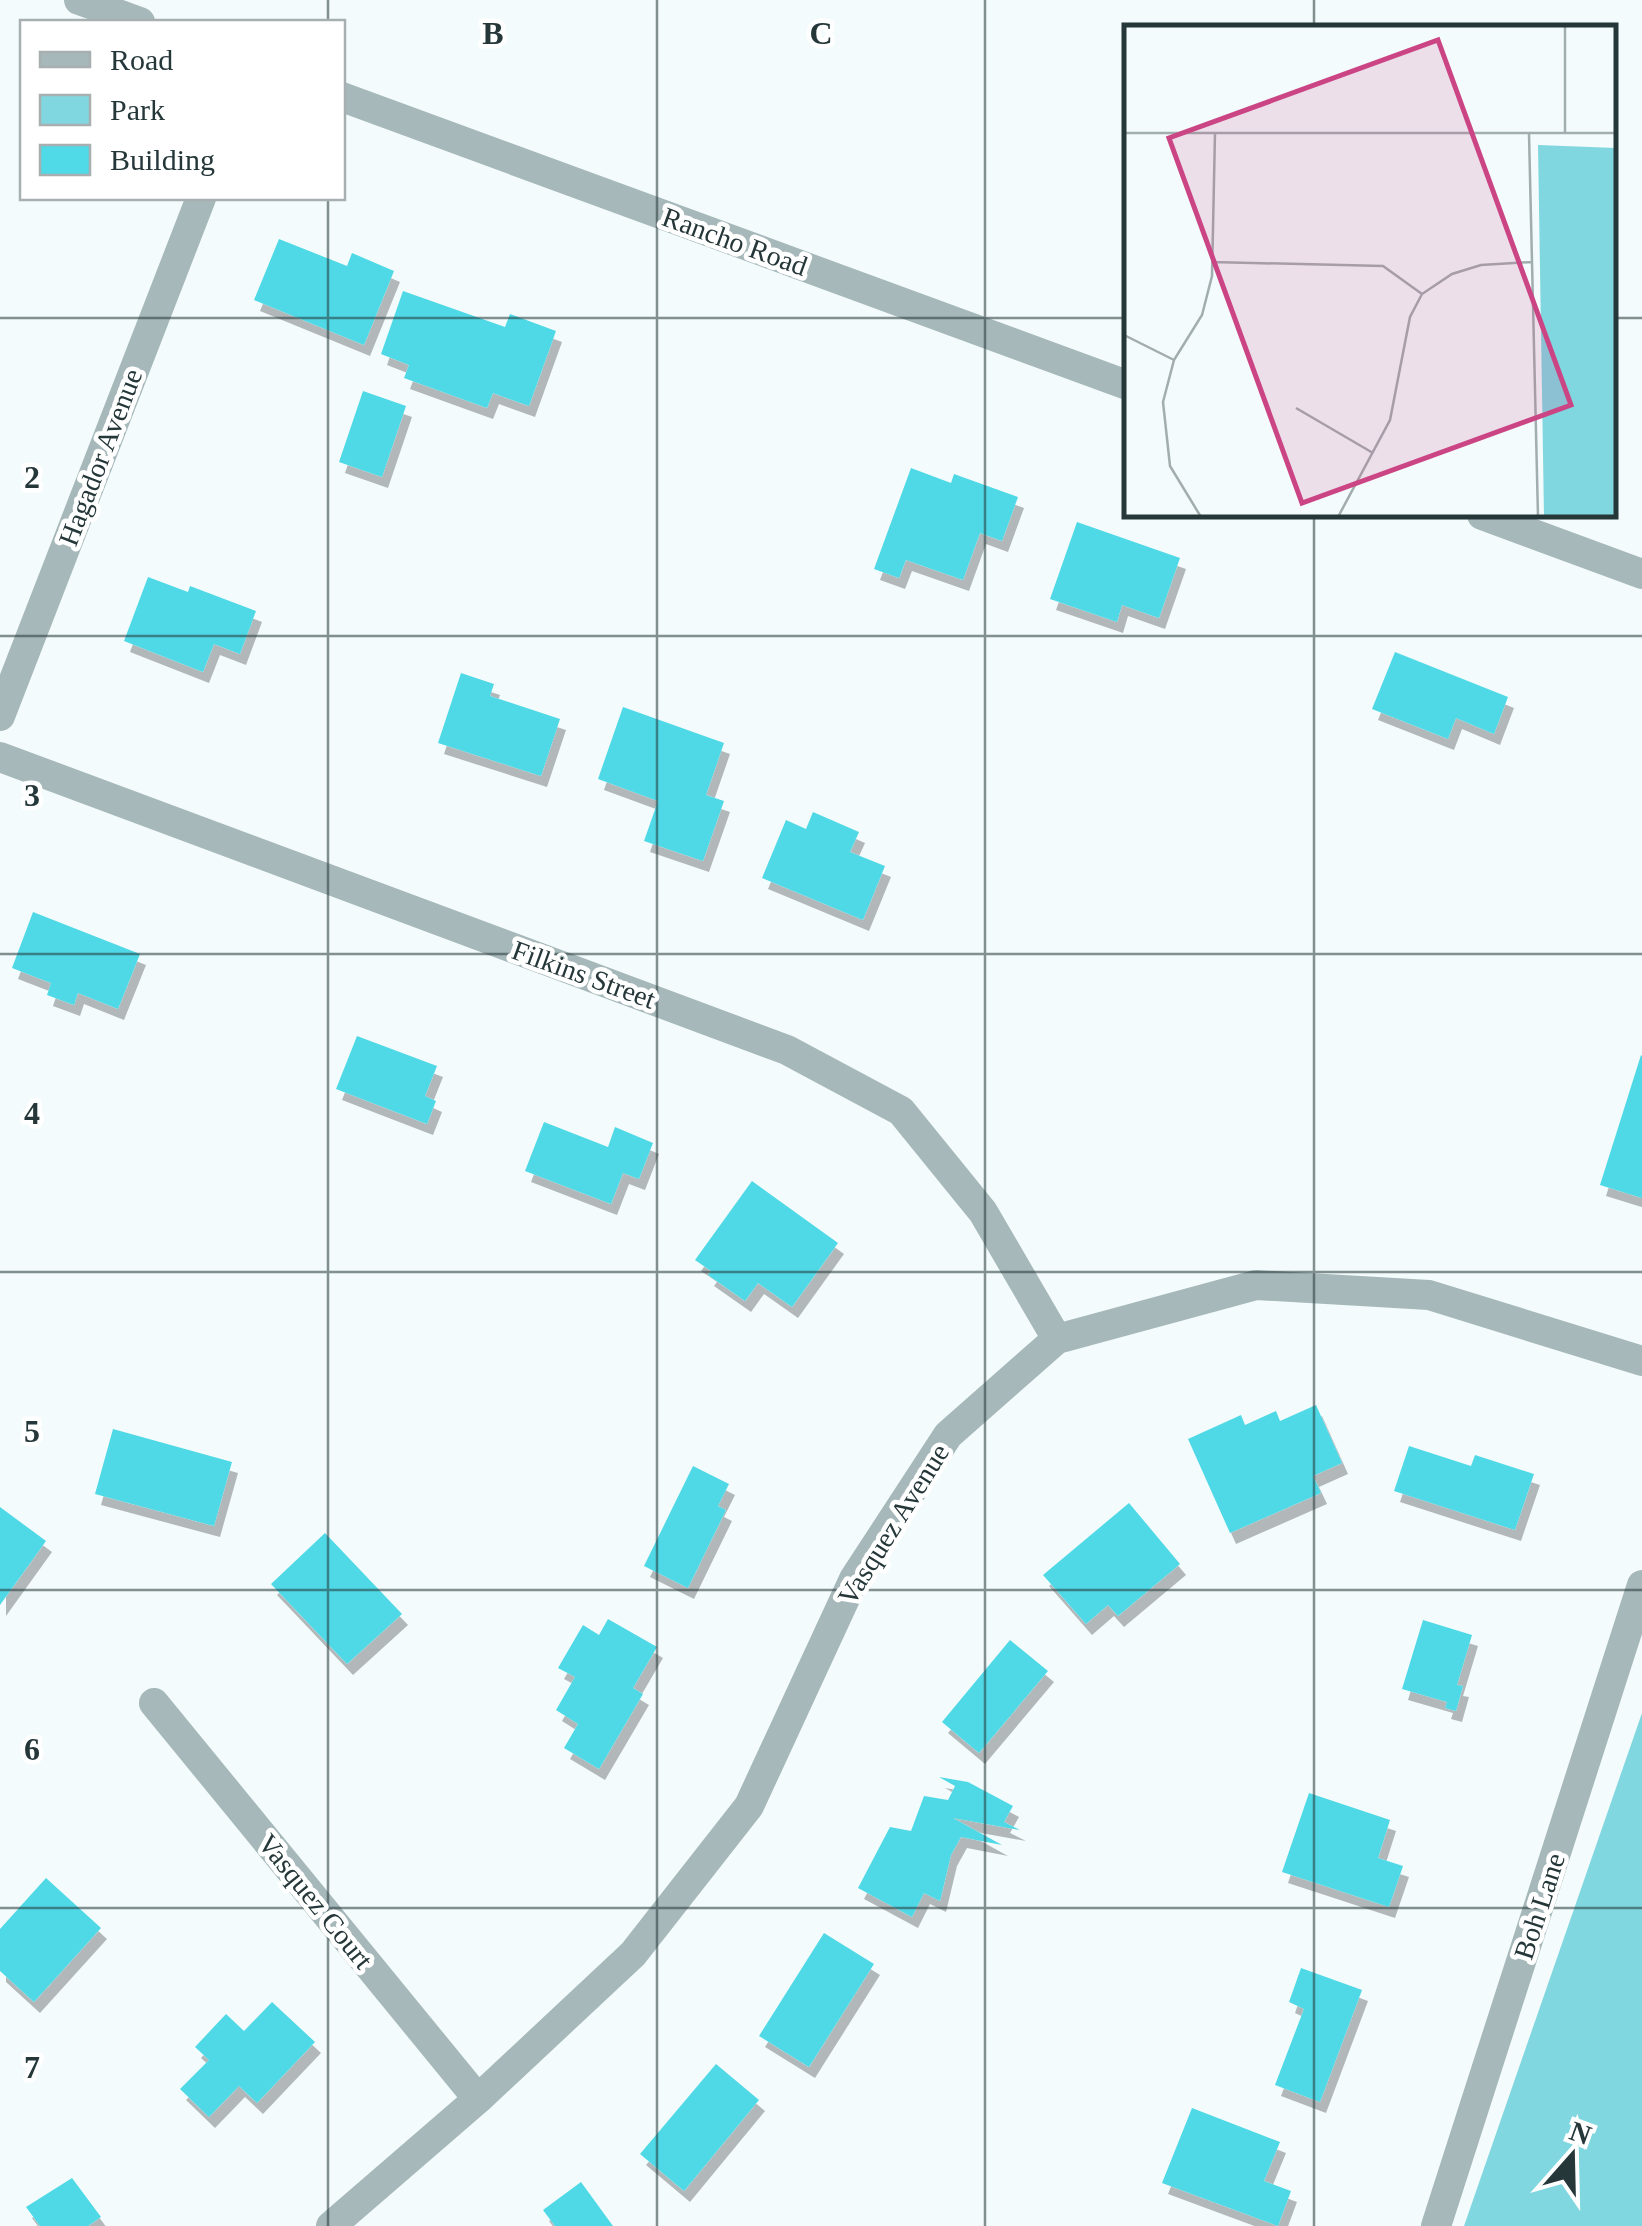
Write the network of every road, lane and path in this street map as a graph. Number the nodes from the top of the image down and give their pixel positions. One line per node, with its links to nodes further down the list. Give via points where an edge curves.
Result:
1 (79, 0): 2 (street)
2 (134, 20)
3 (345, 99): 5 (street, Rancho Road)
4 (200, 200): 8 (street, Hagador Avenue)
5 (1124, 384)
6 (1490, 518): 7 (street)
7 (1642, 574)
8 (0, 716)
9 (0, 756): 10 (street, Filkins Street, via 788,1050 900,1111 983,1212)
10 (1057, 1339): 11 (street, Vasquez Avenue, via 1256,1285 1428,1295); 14 (street, Vasquez Avenue, via 948,1435 854,1579 749,1806 633,1954)
11 (1642, 1361)
12 (1642, 1585): 16 (street, Boh Lane)
13 (154, 1702): 14 (street, Vasquez Court)
14 (478, 2098): 15 (street, Vasquez Avenue)
15 (331, 2226)
16 (1436, 2226)

